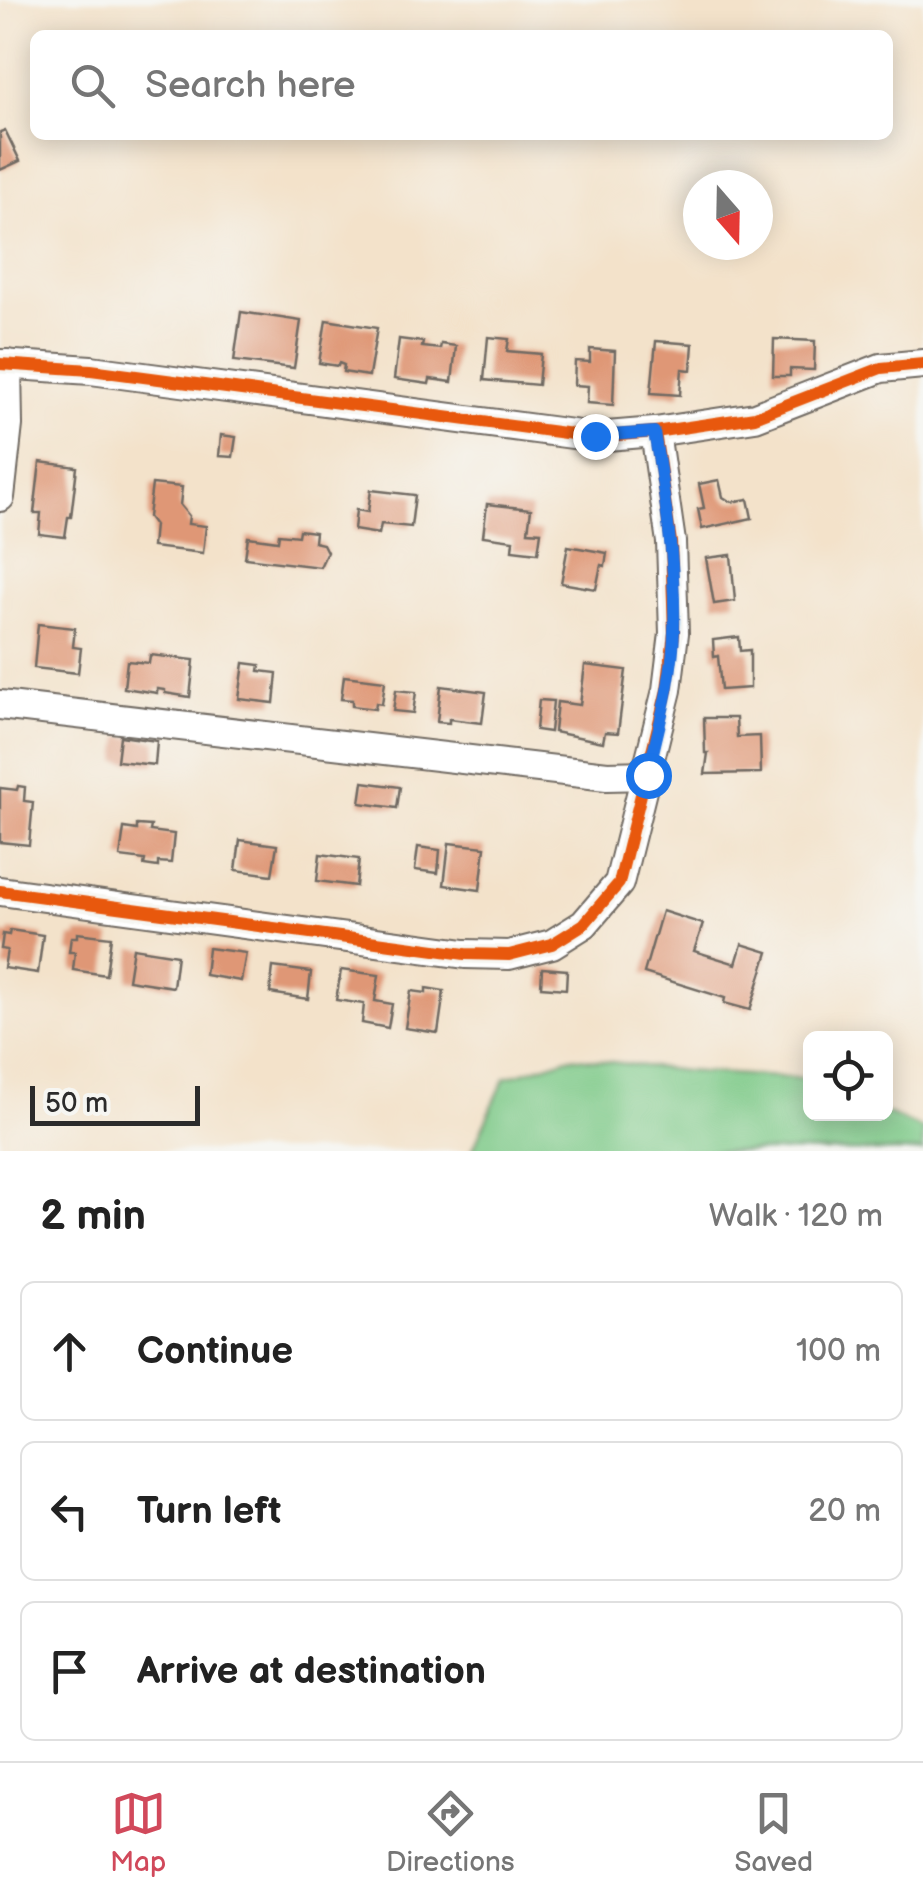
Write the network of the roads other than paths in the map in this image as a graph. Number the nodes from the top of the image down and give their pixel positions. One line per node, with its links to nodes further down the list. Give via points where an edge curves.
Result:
1 (4, 364): 3 (street, via 595,436); 4 (street, via 8,425)
2 (923, 364): 3 (street, via 881,368 755,417)
3 (654, 432): 6 (street, via 672,542 674,633)
4 (0, 497)
5 (0, 705): 6 (street, via 607,776)
6 (648, 775): 7 (street, via 619,883 584,924 552,944 509,955)
7 (0, 891)

